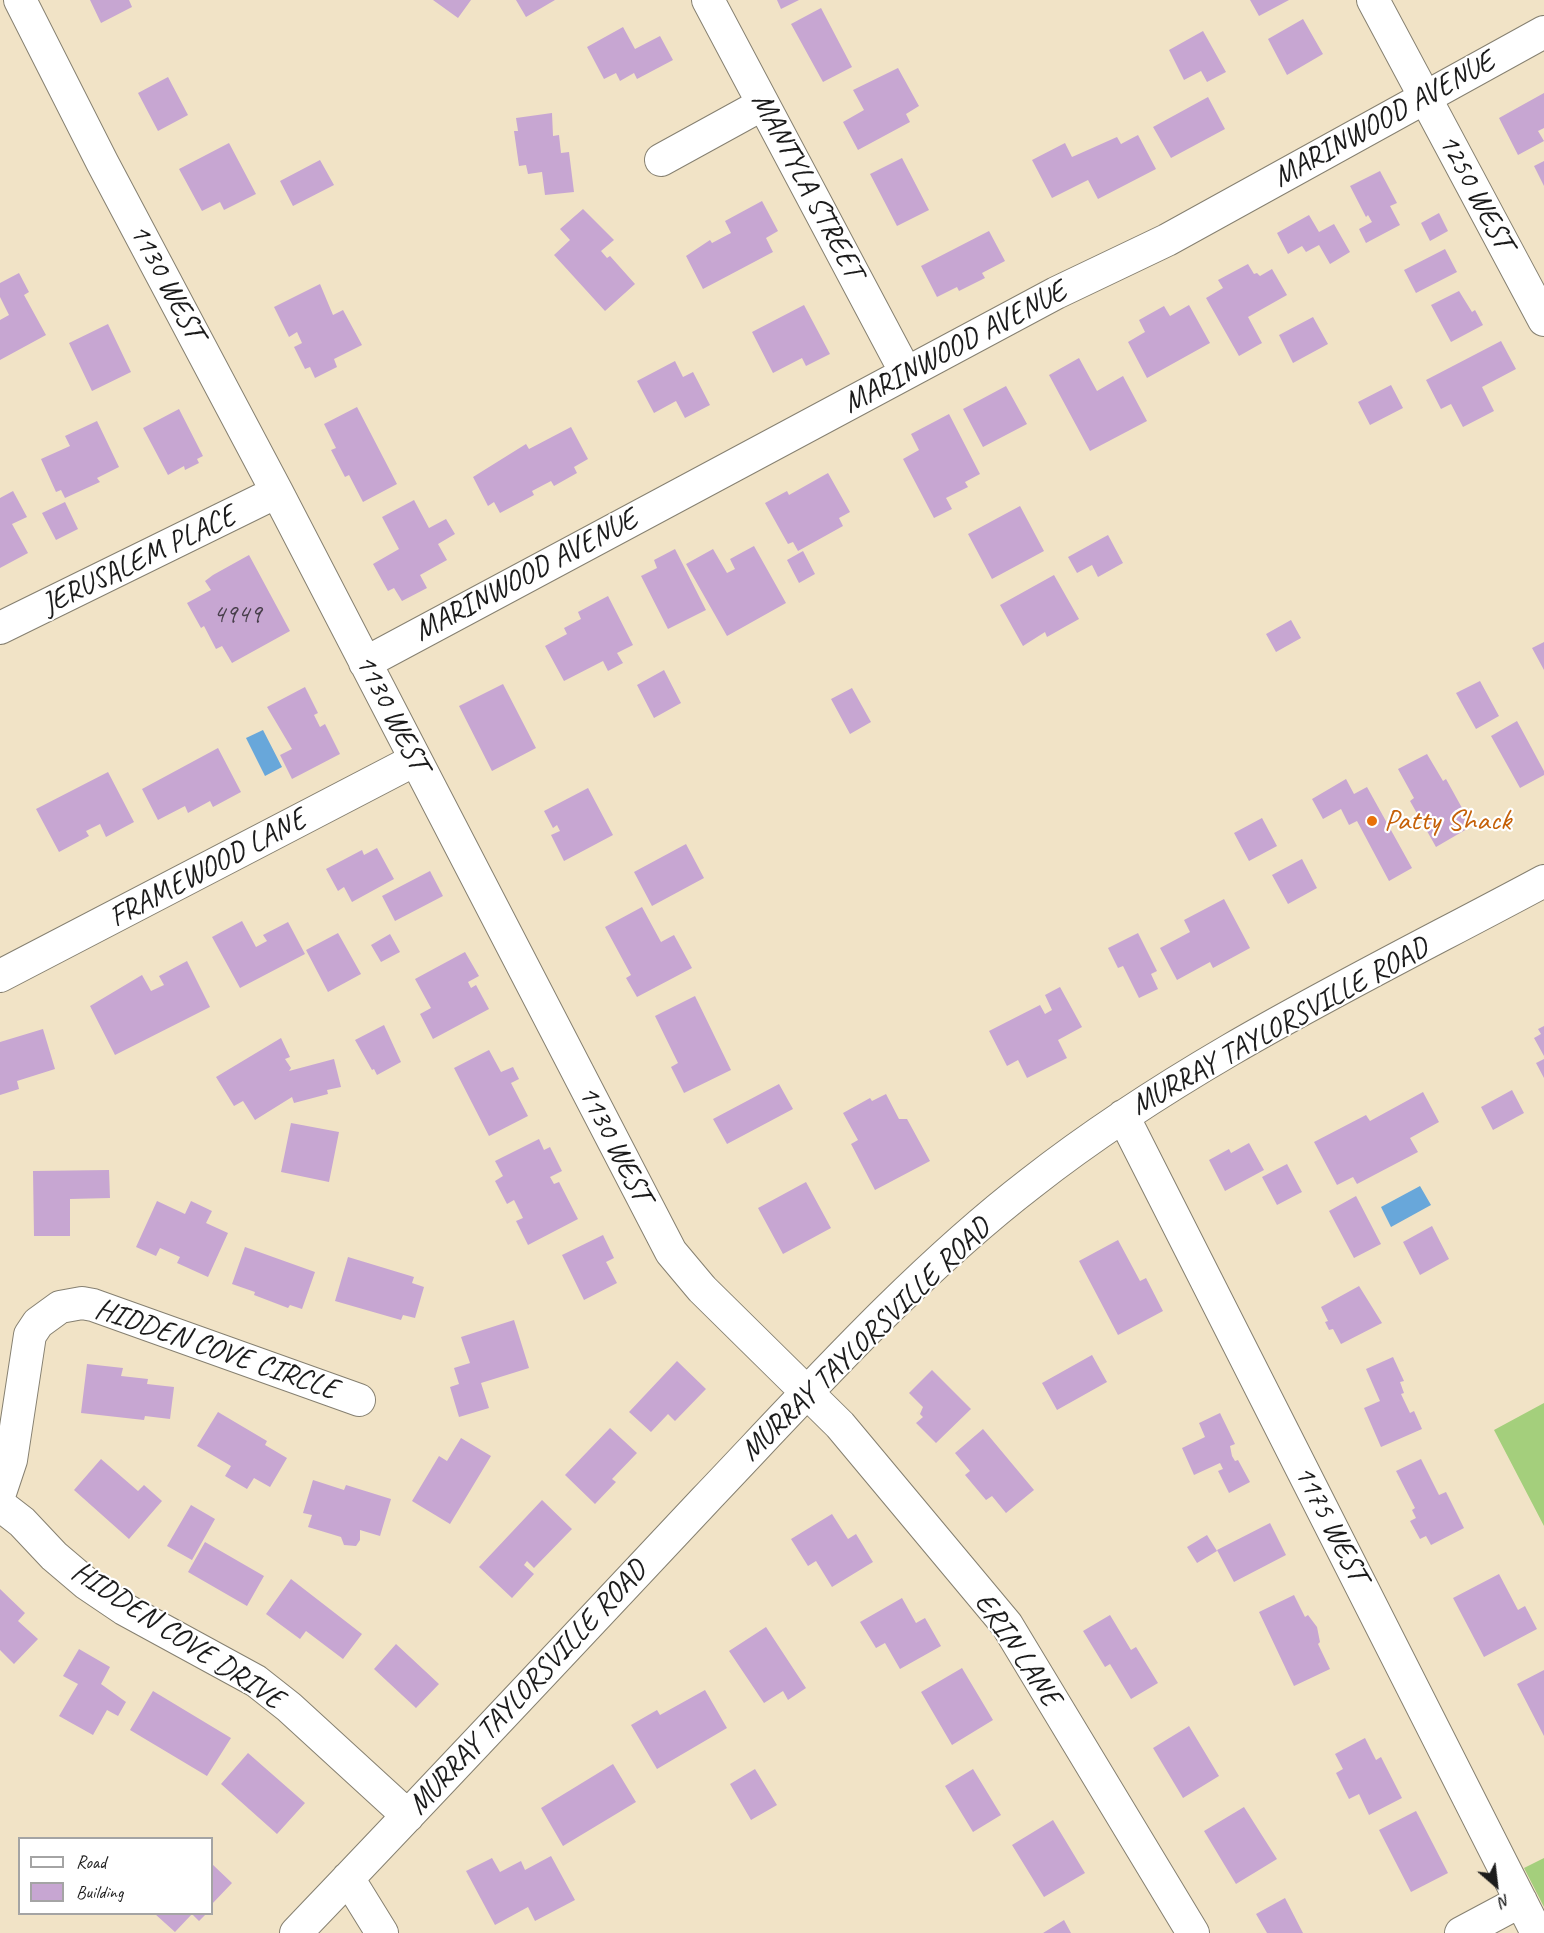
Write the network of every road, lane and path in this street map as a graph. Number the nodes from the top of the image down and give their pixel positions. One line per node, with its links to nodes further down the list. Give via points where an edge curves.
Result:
1 (20, 0): 10 (street, 1130 WEST)
2 (708, 0): 6 (street, MANTYLA STREET)
3 (1373, 0): 5 (street, 1250 WEST)
4 (1544, 32): 5 (street, MARINWOOD AVENUE)
5 (1425, 98): 8 (street, 1250 WEST); 9 (street, MARINWOOD AVENUE, via 1167,240 1056,293)
6 (763, 104): 7 (street); 9 (street, MANTYLA STREET)
7 (661, 160)
8 (1544, 320)
9 (906, 373): 12 (street, MARINWOOD AVENUE)
10 (277, 492): 11 (street, JERUSALEM PLACE); 12 (street, 1130 WEST)
11 (0, 628)
12 (365, 663): 13 (street, 1130 WEST)
13 (415, 760): 15 (street, FRAMEWOOD LANE); 17 (street, 1130 WEST, via 671,1252 702,1290)
14 (1544, 881): 16 (street, MURRAY TAYLORSVILLE ROAD, via 1215,1057)
15 (0, 976)
16 (1123, 1116): 17 (street, MURRAY TAYLORSVILLE ROAD, via 1030,1184 943,1258); 23 (street, 1175 WEST)
17 (808, 1392): 21 (street, MURRAY TAYLORSVILLE ROAD); 26 (street, ERIN LANE, via 1007,1625)
18 (360, 1400): 19 (street, HIDDEN COVE CIRCLE, via 93,1305 71,1304 48,1314 30,1335 11,1460)
19 (0, 1493)
20 (0, 1505): 21 (street, HIDDEN COVE DRIVE, via 96,1590 256,1681)
21 (408, 1816): 22 (street, MURRAY TAYLORSVILLE ROAD)
22 (348, 1878): 24 (street, MURRAY TAYLORSVILLE ROAD); 25 (street)
23 (1521, 1901): 27 (street); 28 (street, 1175 WEST)
24 (296, 1933)
25 (382, 1933)
26 (1193, 1933)
27 (1461, 1933)
28 (1537, 1933)

